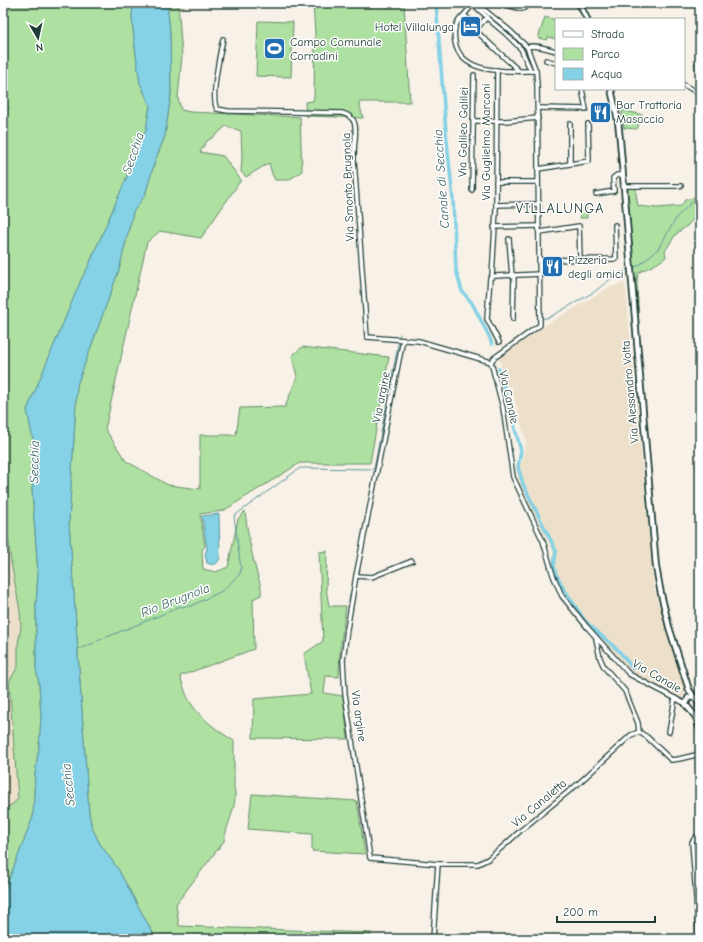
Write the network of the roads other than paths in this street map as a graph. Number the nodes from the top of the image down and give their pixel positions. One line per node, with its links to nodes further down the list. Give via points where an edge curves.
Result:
1 (502, 3): 2 (street, via 522,9)
2 (528, 3)
3 (580, 3): 7 (main road)
4 (476, 4): 5 (street); 6 (street)
5 (464, 15): 8 (street); 14 (street, via 454,28 459,52 471,64)
6 (486, 15): 8 (street, via 478,28); 10 (street, Via Canale, via 508,29); 16 (street, via 521,49)
7 (587, 18)
8 (477, 26): 15 (street, via 474,29)
9 (223, 39): 53 (street, Via Smonto Brugnola, via 216,81 217,109 342,114 354,121 354,160 367,337)
10 (527, 47): 11 (street, via 535,46); 17 (street, Via Canale)
11 (555, 51)
12 (546, 60): 13 (street)
13 (555, 63)
14 (497, 70): 15 (street); 28 (street, Via Guglielmo Marconi)
15 (519, 71): 16 (street)
16 (531, 71): 17 (street)
17 (536, 71): 25 (street, Via Canale)
18 (474, 75): 27 (street, Via Galileo Galilei)
19 (685, 86): 22 (street)
20 (582, 90): 25 (street, via 586,109)
21 (611, 90): 23 (main road, Via Alessandro Volta)
22 (700, 94)
23 (614, 98): 24 (street); 33 (main road, Via Alessandro Volta)
24 (608, 99)
25 (538, 108): 26 (street, Via Canale)
26 (538, 118): 28 (street); 32 (street, Via Canale)
27 (473, 121): 28 (street); 38 (street, Via Galileo Galilei)
28 (496, 121): 34 (street, Via Guglielmo Marconi)
29 (570, 124): 31 (street)
30 (588, 124): 31 (street, via 589,161)
31 (570, 164): 32 (street)
32 (538, 169): 35 (street, Via Canale)
33 (622, 175): 36 (main road, Via Alessandro Volta); 39 (street, via 613,178 614,191)
34 (496, 182): 35 (street); 41 (street, Via Guglielmo Marconi)
35 (538, 182): 40 (street, Via Canale)
36 (623, 186): 37 (street); 59 (main road, Via Alessandro Volta, via 656,567 669,627)
37 (681, 186)
38 (472, 190)
39 (596, 194)
40 (538, 204): 41 (street); 43 (street, Via Canale)
41 (496, 205): 44 (street, Via Guglielmo Marconi)
42 (615, 225): 47 (street, via 616,259)
43 (539, 226): 44 (street); 45 (street, Via Canale)
44 (494, 227): 51 (street, Via Guglielmo Marconi)
45 (540, 232): 47 (street, via 579,226); 48 (street, Via Canale)
46 (508, 239): 50 (street)
47 (580, 259): 48 (street)
48 (540, 260): 49 (street, Via Canale)
49 (540, 274): 50 (street); 55 (street, Via Canale, via 540,325)
50 (513, 275): 51 (street); 52 (street)
51 (492, 276): 54 (street, Via Guglielmo Marconi, via 487,319)
52 (513, 319)
53 (400, 340): 55 (street, Via Smonto Brugnola, via 425,343); 57 (street, Via argine)
54 (499, 342)
55 (490, 362): 58 (street, Via Canale, via 500,396 515,481 543,541 559,589)
56 (412, 561): 57 (street, via 372,576)
57 (356, 576): 69 (street, Via argine, via 344,666 346,701)
58 (596, 638): 60 (street, Via Canale, via 629,674); 65 (street, via 604,667 625,691)
59 (689, 690): 61 (main road); 62 (main road)
60 (675, 698): 62 (street, Via Canale); 66 (street)
61 (695, 698): 62 (main road); 63 (main road)
62 (687, 700): 64 (main road, via 687,707)
63 (700, 710)
64 (700, 729)
65 (639, 732): 67 (street, via 671,760); 70 (street, Via Canaletta, via 631,735 578,784 488,859 478,864)
66 (669, 732)
67 (700, 754)
68 (700, 835): 72 (street, via 692,842)
69 (370, 858): 70 (street, Via Canaletta)
70 (438, 864): 71 (street)
71 (434, 939)
72 (699, 939)

